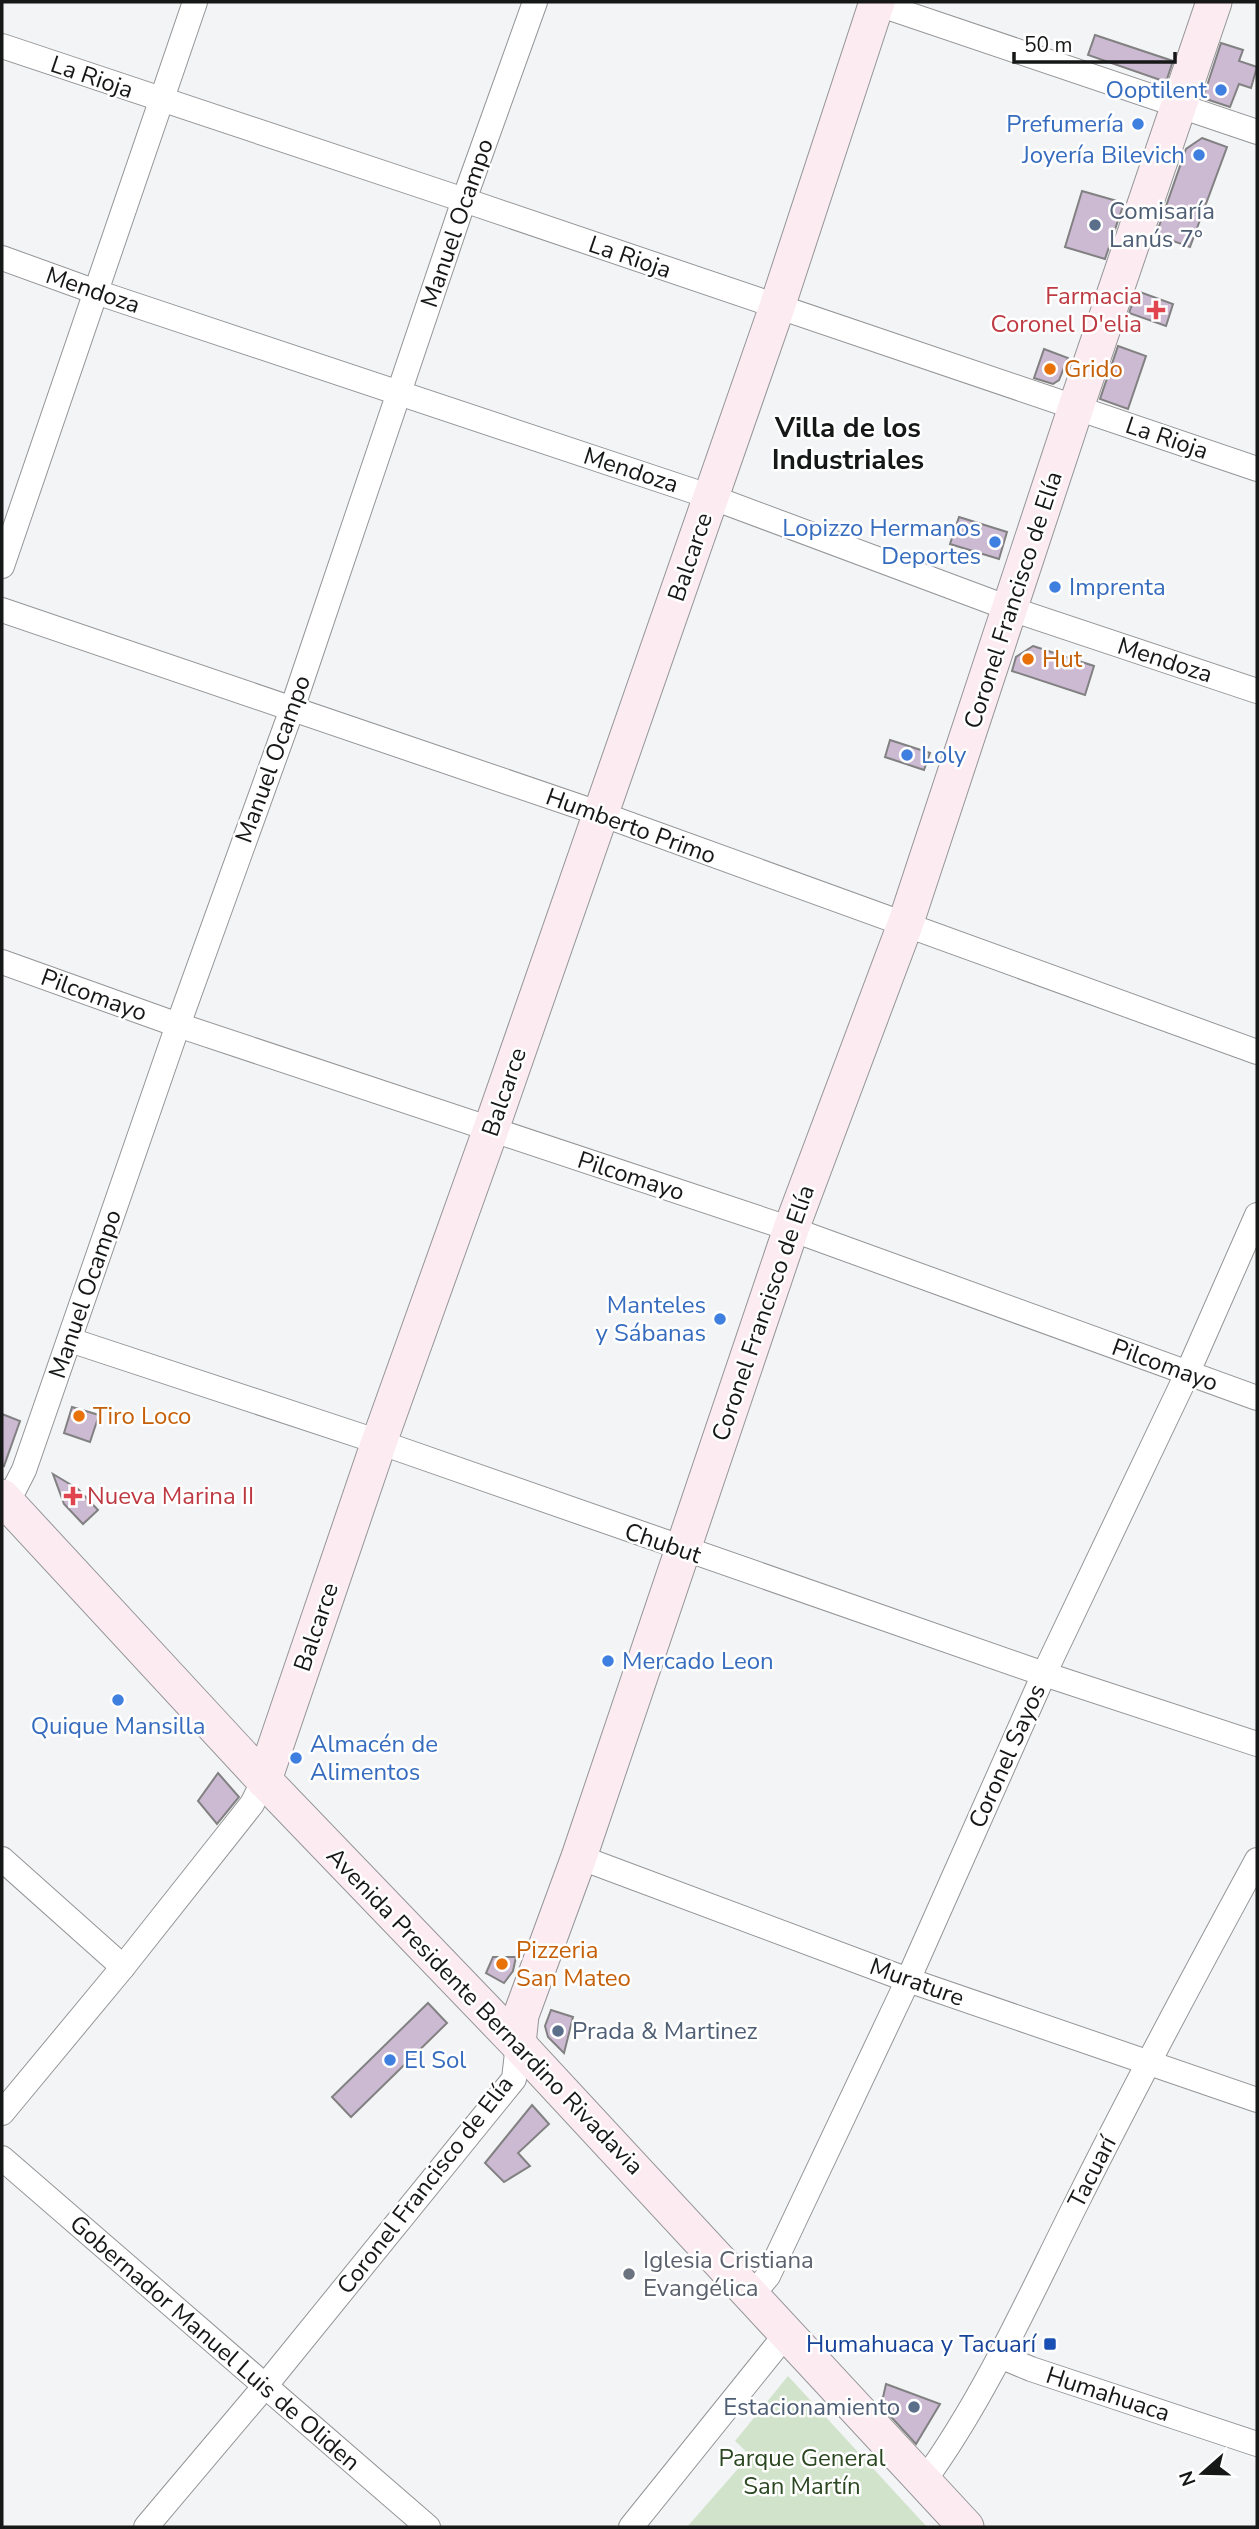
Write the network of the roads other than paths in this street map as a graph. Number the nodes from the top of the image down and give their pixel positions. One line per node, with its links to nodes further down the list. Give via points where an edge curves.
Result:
1 (195, 2): 6 (street)
2 (536, 2): 9 (street, Manuel Ocampo)
3 (875, 2): 7 (street); 12 (street, Balcarce)
4 (1214, 2): 7 (street, Coronel Francisco de Elía)
5 (2, 46): 6 (street, La Rioja)
6 (161, 101): 9 (street, La Rioja); 11 (street)
7 (1177, 106): 8 (street); 14 (street, Coronel Francisco de Elía)
8 (1257, 132)
9 (464, 200): 12 (street, La Rioja); 13 (street, Manuel Ocampo)
10 (2, 258): 11 (street, Mendoza)
11 (96, 292): 13 (street, Mendoza); 17 (street)
12 (777, 307): 14 (street, La Rioja); 16 (street, Balcarce)
13 (399, 393): 16 (street, Mendoza); 21 (street, Manuel Ocampo)
14 (1076, 407): 15 (street, La Rioja); 18 (street, Coronel Francisco de Elía)
15 (1257, 469)
16 (711, 497): 18 (street, Mendoza); 22 (street, Balcarce)
17 (2, 566)
18 (1011, 608): 20 (street, Mendoza); 23 (street, Coronel Francisco de Elía)
19 (2, 610): 21 (street, Humberto Primo)
20 (1257, 691)
21 (292, 709): 22 (street, Humberto Primo); 25 (street, Manuel Ocampo)
22 (601, 814): 23 (street, Humberto Primo); 27 (street, Balcarce)
23 (905, 925): 26 (street, Humberto Primo); 29 (street, Coronel Francisco de Elía)
24 (2, 962): 25 (street, Pilcomayo)
25 (178, 1025): 27 (street, Pilcomayo); 30 (street, Manuel Ocampo)
26 (1257, 1052)
27 (491, 1129): 29 (street, Pilcomayo); 33 (street, Balcarce)
28 (1257, 1215): 31 (street, Coronel Sayos)
29 (791, 1229): 31 (street, Pilcomayo); 35 (street, Coronel Francisco de Elía)
30 (70, 1340): 33 (street, Chubut); 34 (street, Manuel Ocampo, via 24,1470)
31 (1187, 1374): 32 (street, Pilcomayo); 36 (street, Coronel Sayos)
32 (1257, 1398)
33 (379, 1442): 35 (street, Chubut); 38 (street, Balcarce)
34 (4, 1504): 38 (street, Avenida Presidente Bernardino Rivadavia)
35 (683, 1550): 36 (street, Chubut); 39 (street, Coronel Francisco de Elía)
36 (1044, 1674): 37 (street, Chubut); 43 (street, Coronel Sayos)
37 (1257, 1744)
38 (264, 1780): 42 (street, Balcarce, via 252,1804); 44 (street, Avenida Presidente Bernardino Rivadavia)
39 (579, 1857): 43 (street, Murature); 44 (street, Coronel Francisco de Elía, via 521,2015)
40 (2, 1859): 42 (street)
41 (1257, 1860): 45 (street, Tacuarí)
42 (123, 1967): 47 (street, Balcarce)
43 (908, 1980): 45 (street, Murature); 49 (street, Coronel Sayos, via 768,2276)
44 (518, 2044): 49 (street, Avenida Presidente Bernardino Rivadavia); 52 (street, Coronel Francisco de Elía, via 514,2079)
45 (1147, 2063): 46 (street, Murature); 51 (street, Tacuarí)
46 (1257, 2100)
47 (2, 2113)
48 (2, 2158): 52 (street, Gobernador Manuel Luis de Oliden)
49 (752, 2295): 50 (street, Avenida Presidente Bernardino Rivadavia)
50 (788, 2333): 54 (street, Avenida Presidente Bernardino Rivadavia); 57 (street)
51 (1000, 2356): 53 (street, Humahuaca); 54 (street, Tacuarí)
52 (265, 2386): 55 (street, Coronel Francisco de Elía); 56 (street, Gobernador Manuel Luis de Oliden)
53 (1257, 2444)
54 (924, 2481): 58 (street, Avenida Presidente Bernardino Rivadavia)
55 (146, 2527)
56 (428, 2527)
57 (631, 2527)
58 (966, 2527)

